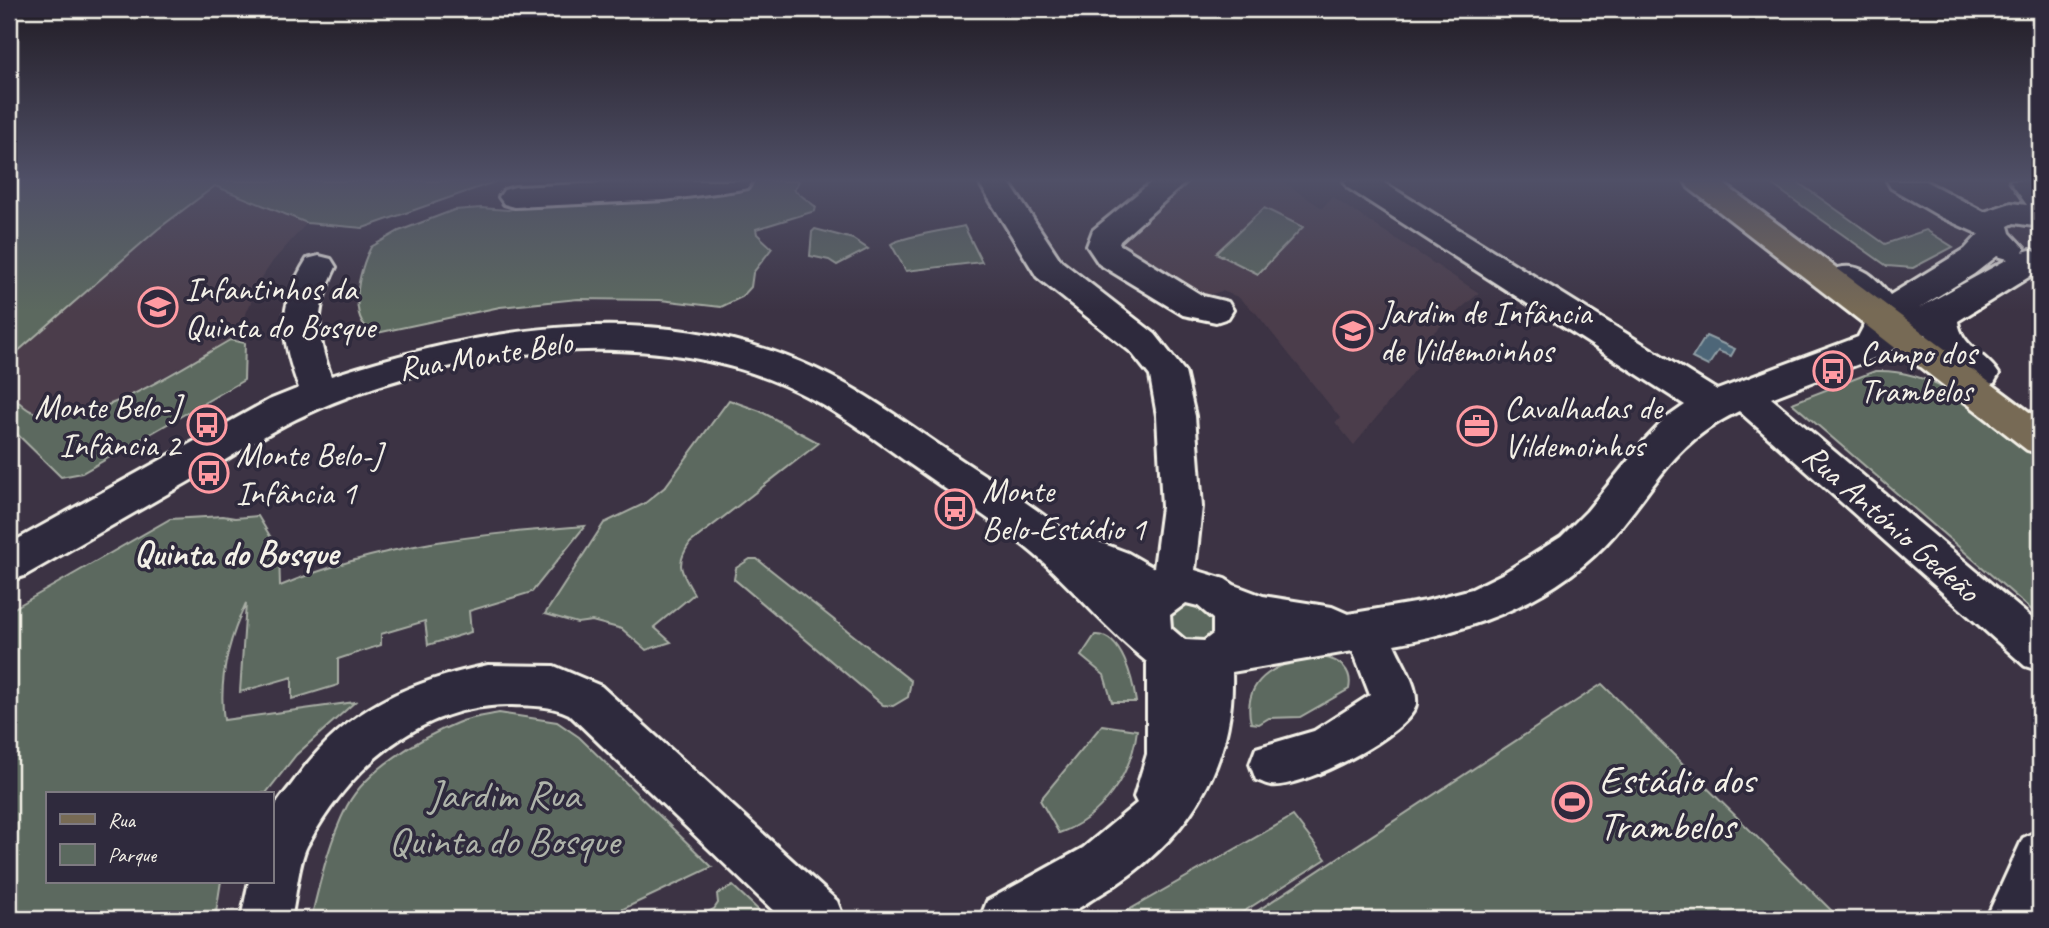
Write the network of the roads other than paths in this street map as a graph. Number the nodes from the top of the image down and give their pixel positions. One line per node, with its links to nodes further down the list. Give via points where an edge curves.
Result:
1 (1021, 224): 18 (street, via 1049,268 1143,343 1167,372 1176,416)
2 (1119, 224): 11 (street, via 1104,237 1103,246 1111,256 1195,307)
3 (1432, 224): 15 (street, Rua António Gedeão)
4 (1762, 224): 10 (main road)
5 (1775, 224): 10 (main road)
6 (1990, 224): 7 (street)
7 (1995, 226): 8 (street, via 2002,245); 12 (street, via 1979,256)
8 (2035, 262): 12 (street)
9 (319, 267): 14 (street, via 306,290 300,315 301,346)
10 (1842, 280): 12 (street, via 1860,300); 12 (street, via 1913,290)
11 (1216, 310)
12 (1902, 322): 13 (street, via 1928,359); 15 (street)
13 (1973, 378): 16 (main road); 17 (main road)
14 (319, 393): 19 (street, Rua Monte Belo); 20 (street, Rua Monte Belo, via 390,368 548,339 653,341 705,348 755,359 835,393)
15 (1729, 400): 25 (street, via 1678,429 1574,549 1517,587 1481,605); 26 (street, Rua António Gedeão)
16 (2040, 418)
17 (2040, 440)
18 (1182, 506): 23 (street); 24 (street, via 1195,556)
19 (79, 523): 21 (street); 22 (street, Rua Monte Belo)
20 (1041, 536): 23 (street, Rua Monte Belo); 27 (street, Rua Monte Belo)
21 (9, 553)
22 (9, 564)
23 (1167, 591): 24 (street, via 1186,585); 27 (street, via 1149,612 1148,623)
24 (1219, 596): 25 (street, via 1262,614); 27 (street, via 1237,623 1236,636)
25 (1366, 629): 27 (street); 28 (street, via 1392,691 1393,705 1325,750)
26 (2040, 652)
27 (1189, 653): 32 (street, via 1212,685 1203,733 1184,786 1111,858)
28 (1273, 764)
29 (2040, 855): 33 (street)
30 (266, 919): 31 (street, via 283,840 325,777 363,737 411,707 447,694 515,684 554,686 585,700)
31 (819, 919)
32 (1005, 919)
33 (2011, 919)

